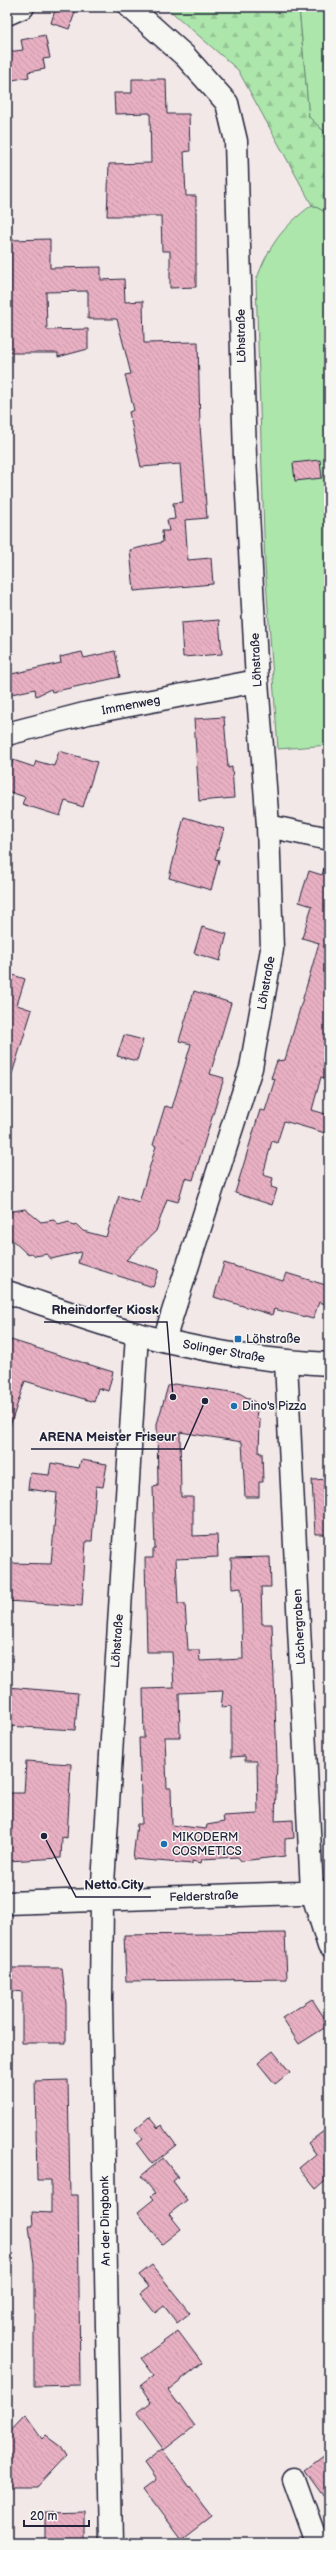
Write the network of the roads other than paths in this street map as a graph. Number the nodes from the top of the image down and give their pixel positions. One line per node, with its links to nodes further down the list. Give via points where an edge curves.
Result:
1 (23, 7): 3 (street)
2 (130, 7): 4 (street, Löhstraße, via 185,56 228,103 236,141 244,450)
3 (7, 14)
4 (257, 681): 5 (street, Immenweg, via 88,713); 6 (street, Löhstraße)
5 (7, 734)
6 (268, 826): 7 (street); 10 (street, Löhstraße, via 272,949 251,1068)
7 (329, 839)
8 (7, 1292): 9 (street, Solinger Straße)
9 (137, 1334): 10 (street, Solinger Straße); 14 (street, Löhstraße)
10 (164, 1340): 11 (street, Solinger Straße)
11 (286, 1362): 12 (street, Solinger Straße); 13 (street, Löchergraben)
12 (329, 1364)
13 (321, 1892): 14 (street, Felderstraße); 16 (street, Löchergraben)
14 (102, 1900): 15 (street, Felderstraße); 18 (street, An der Dingbank, via 101,2001)
15 (7, 1903)
16 (329, 1946)
17 (294, 2479): 19 (street)
18 (111, 2543)
19 (316, 2543)

